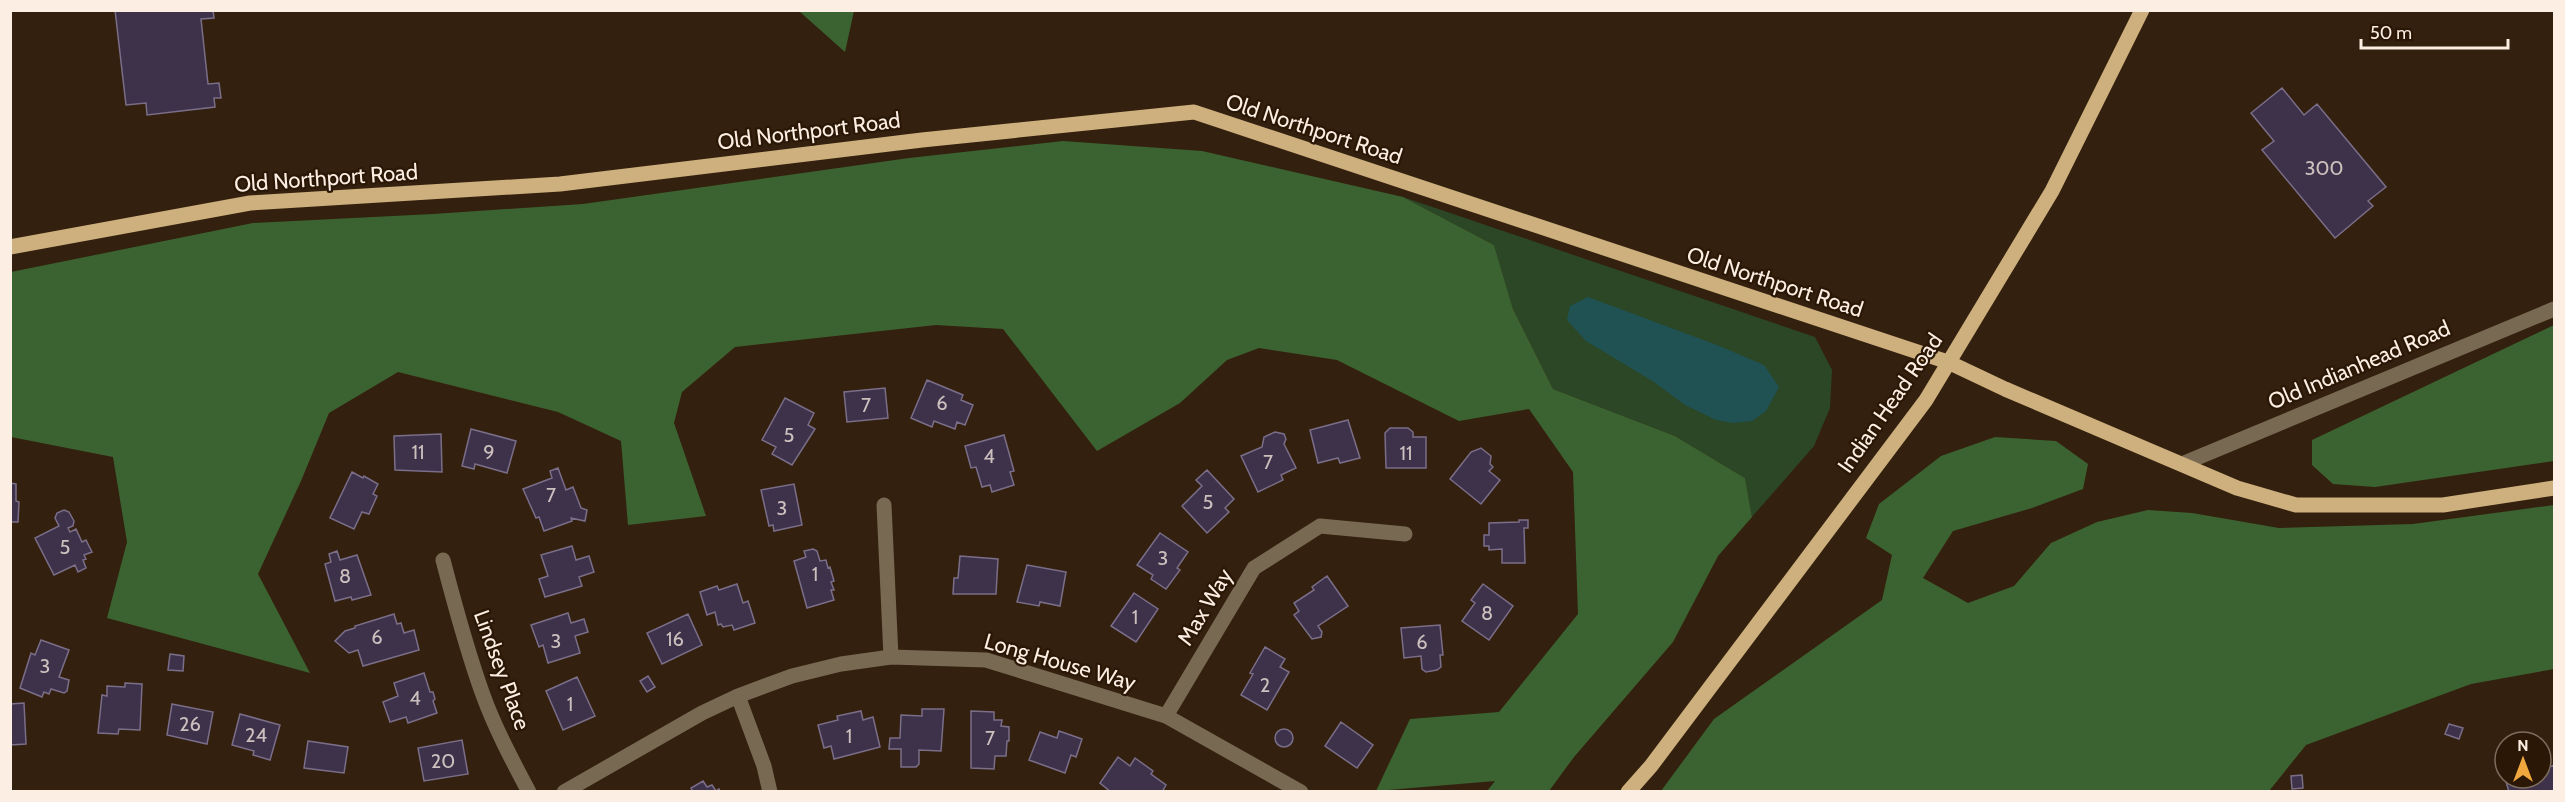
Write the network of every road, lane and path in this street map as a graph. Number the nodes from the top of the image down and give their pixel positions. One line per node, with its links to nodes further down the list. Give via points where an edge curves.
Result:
1 (2142, 10): 4 (main road, Indian Head Road, via 2052,191)
2 (10, 247): 4 (main road, Old Northport Road, via 250,203 560,184 1194,112)
3 (2554, 309): 5 (street, Old Indianhead Road)
4 (1948, 362): 5 (main road, Old Northport Road); 17 (main road, Indian Head Road, via 1926,400)
5 (2182, 464): 6 (main road, Old Northport Road, via 2237,488 2296,505 2443,505)
6 (2554, 488)
7 (884, 505): 10 (street)
8 (1405, 534): 12 (street, Max Way, via 1320,526 1254,568)
9 (443, 560): 14 (street, Lindsey Place, via 483,696)
10 (891, 657): 11 (street, Long House Way, via 792,676); 12 (street, Long House Way, via 986,660)
11 (738, 696): 15 (street, Long House Way); 16 (street)
12 (1166, 716): 13 (street, Long House Way)
13 (1290, 789)
14 (529, 792)
15 (564, 792)
16 (770, 792)
17 (1628, 792)

